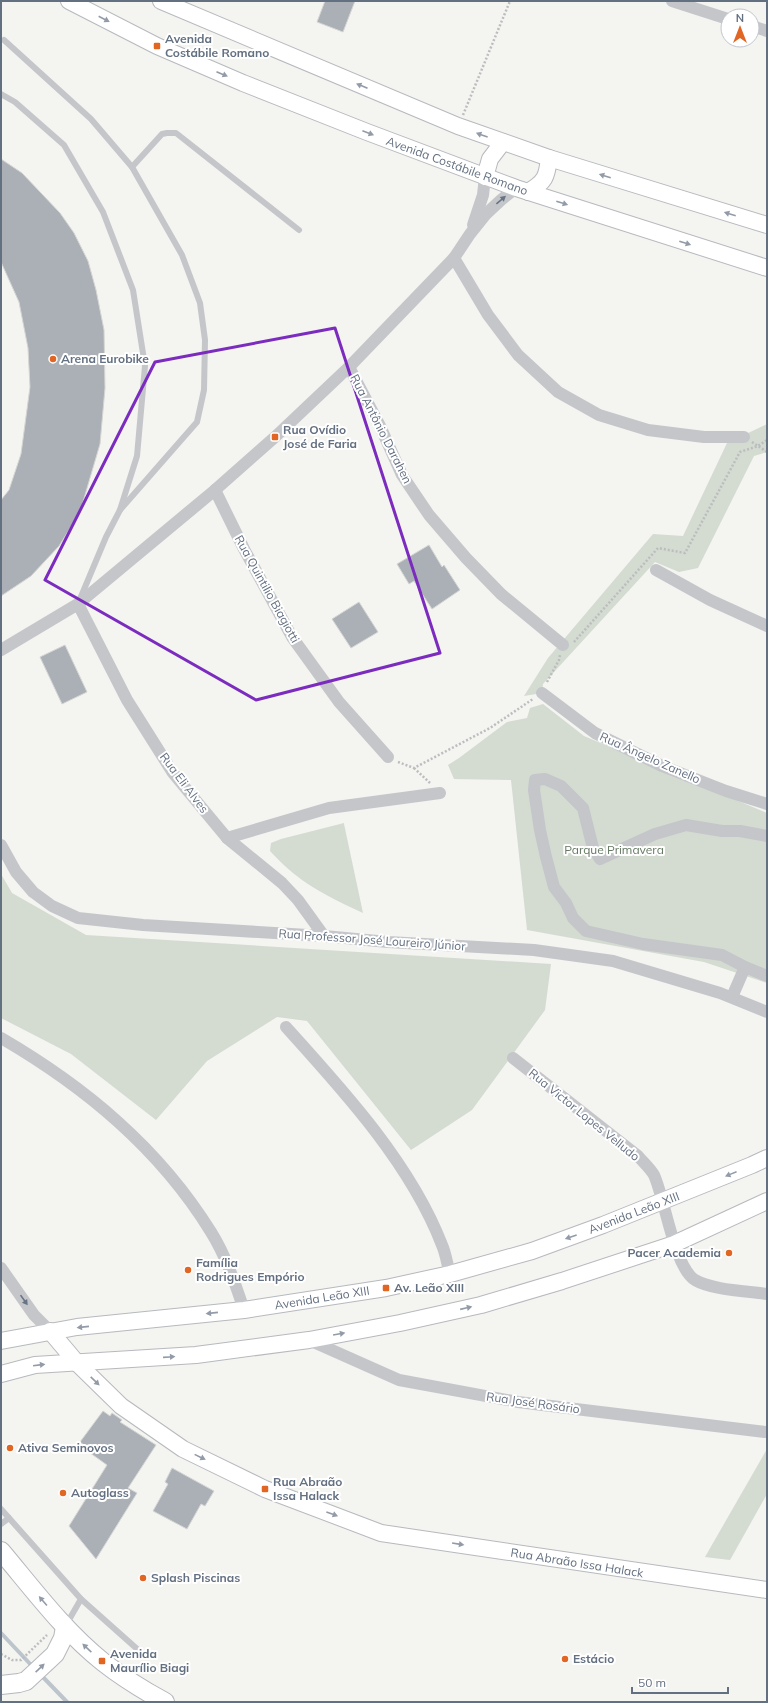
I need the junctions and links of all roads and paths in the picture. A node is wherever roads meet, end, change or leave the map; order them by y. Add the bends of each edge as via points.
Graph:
1 (69, 1) edge
2 (510, 1) edge
3 (672, 1) edge
4 (166, 2) edge
5 (720, 16) edge
6 (4, 40) dead end
7 (1, 94) edge
8 (458, 126) junction
9 (503, 142) junction
10 (549, 158) junction
11 (132, 167) junction
12 (485, 177) junction
13 (522, 190) junction
14 (767, 225) edge
15 (299, 230) dead end
16 (470, 234) junction
17 (454, 258) junction
18 (767, 268) edge
19 (349, 367) junction
20 (744, 437) joint
21 (767, 440) edge
22 (758, 446) junction
23 (767, 452) edge
24 (215, 490) junction
25 (120, 510) junction
26 (656, 570) dead end
27 (78, 604) junction
28 (767, 626) edge
29 (563, 645) junction
30 (1, 650) edge
31 (542, 693) junction
32 (388, 757) joint
33 (414, 768) junction
34 (440, 793) joint
35 (767, 804) edge
36 (767, 836) edge
37 (227, 838) junction
38 (1, 845) edge
39 (324, 936) junction
40 (745, 967) junction
41 (767, 976) edge
42 (732, 997) junction
43 (767, 1012) edge
44 (286, 1027) dead end
45 (1, 1038) edge
46 (513, 1058) dead end
47 (767, 1158) edge
48 (767, 1201) edge
49 (663, 1202) junction
50 (674, 1244) junction
51 (1, 1268) edge
52 (450, 1274) junction
53 (767, 1294) edge
54 (244, 1310) junction
55 (50, 1331) junction
56 (309, 1340) junction
57 (1, 1341) edge
58 (77, 1362) junction
59 (1, 1374) edge
60 (765, 1432) dead end
61 (1, 1509) edge
62 (9, 1518) junction
63 (1, 1524) edge
64 (1, 1551) edge
65 (767, 1590) edge
66 (81, 1599) junction
67 (64, 1632) junction
68 (1, 1654) edge
69 (145, 1656) dead end
70 (1, 1685) edge
71 (165, 1702) edge

1 -> 12 main road, Avenida Costábile Romano via 157,46 243,83
2 - 8 path
3 - 5 street
8 -> 4 main road
6 - 11 lane via 91,118
7 - 25 lane via 15,102 64,145 103,212 133,290 145,366 137,456
9 -> 8 main road
9 - 10 main road
9 - 12 main road via 490,159
10 - 13 main road via 546,177 538,187
14 -> 10 main road
11 - 15 lane via 162,134 176,133
11 - 25 lane via 182,255 200,303 205,340 204,390 197,422
12 - 13 main road, Avenida Costábile Romano
12 - 16 street via 483,195
16 -> 13 street via 501,200
13 -> 18 main road, Avenida Costábile Romano
16 - 17 street
17 - 19 street
17 - 20 street via 488,315 518,355 558,392 599,415 648,430 704,437
19 - 24 street
19 - 29 street, Rua Antônio Darahen via 402,474 429,515 501,594
20 - 22 path
21 - 22 path
22 - 23 path
22 - 29 path via 740,452 685,553 658,548 575,642
24 - 27 street
24 - 32 street, Rua Quintilio Biagiotti via 292,637 340,702
25 - 27 lane
26 - 28 street via 710,600
27 - 30 street
27 - 37 street, Rua Eli Alves via 127,700 173,773
29 - 31 path via 559,660
31 - 33 path via 490,728
31 - 35 street, Rua Ângelo Zanello via 595,733 662,766
32 - 33 path
33 - 34 path
34 - 37 street via 329,808
36 - 40 street via 686,825 655,834 600,859 593,848 583,808 561,786 545,779 535,780 540,830 554,887 573,918 586,931 642,944 722,955
37 - 39 street, Rua Eli Alves via 282,883
38 - 39 street, Rua Professor José Loureiro Júnior via 16,872 34,892 52,906 78,918 143,925
39 - 42 street, Rua Professor José Loureiro Júnior via 534,950 613,961
40 - 41 street
40 - 42 street
42 - 43 street, Rua Professor José Loureiro Júnior
44 - 52 street via 344,1090 397,1161 430,1217 443,1246
45 - 54 street via 83,1091 142,1144 182,1189 212,1233 231,1272
46 - 49 street, Rua Victor Lopes Velludo via 638,1156 653,1174
47 -> 49 main road, Avenida Leão XIII
48 - 50 main road
49 - 50 street, Rua Victor Lopes Velludo
49 -> 52 main road, Avenida Leão XIII via 532,1251
50 - 53 street, Rua Victor Lopes Velludo via 684,1268 694,1280 718,1288
56 -> 50 main road via 481,1305
51 -> 55 street, Rua Abraão Issa Halack via 34,1315
52 - 54 main road, Avenida Leão XIII via 386,1288
54 -> 55 main road, Avenida Leão XIII
55 - 57 main road, Avenida Leão XIII
55 - 58 main road, Rua Abraão Issa Halack
58 -> 56 main road via 196,1355
56 - 60 street, Rua José Rosário via 399,1380 518,1402
59 -> 58 main road via 36,1365
58 -> 65 main road, Rua Abraão Issa Halack via 121,1406 183,1449 265,1489 381,1533
61 - 62 lane
62 - 63 lane
62 - 66 lane
67 -> 64 main road
66 - 67 lane
66 - 69 lane
67 - 68 path via 49,1634 21,1660 12,1660
70 -> 67 main road via 26,1681 55,1654
71 -> 67 main road via 133,1684

